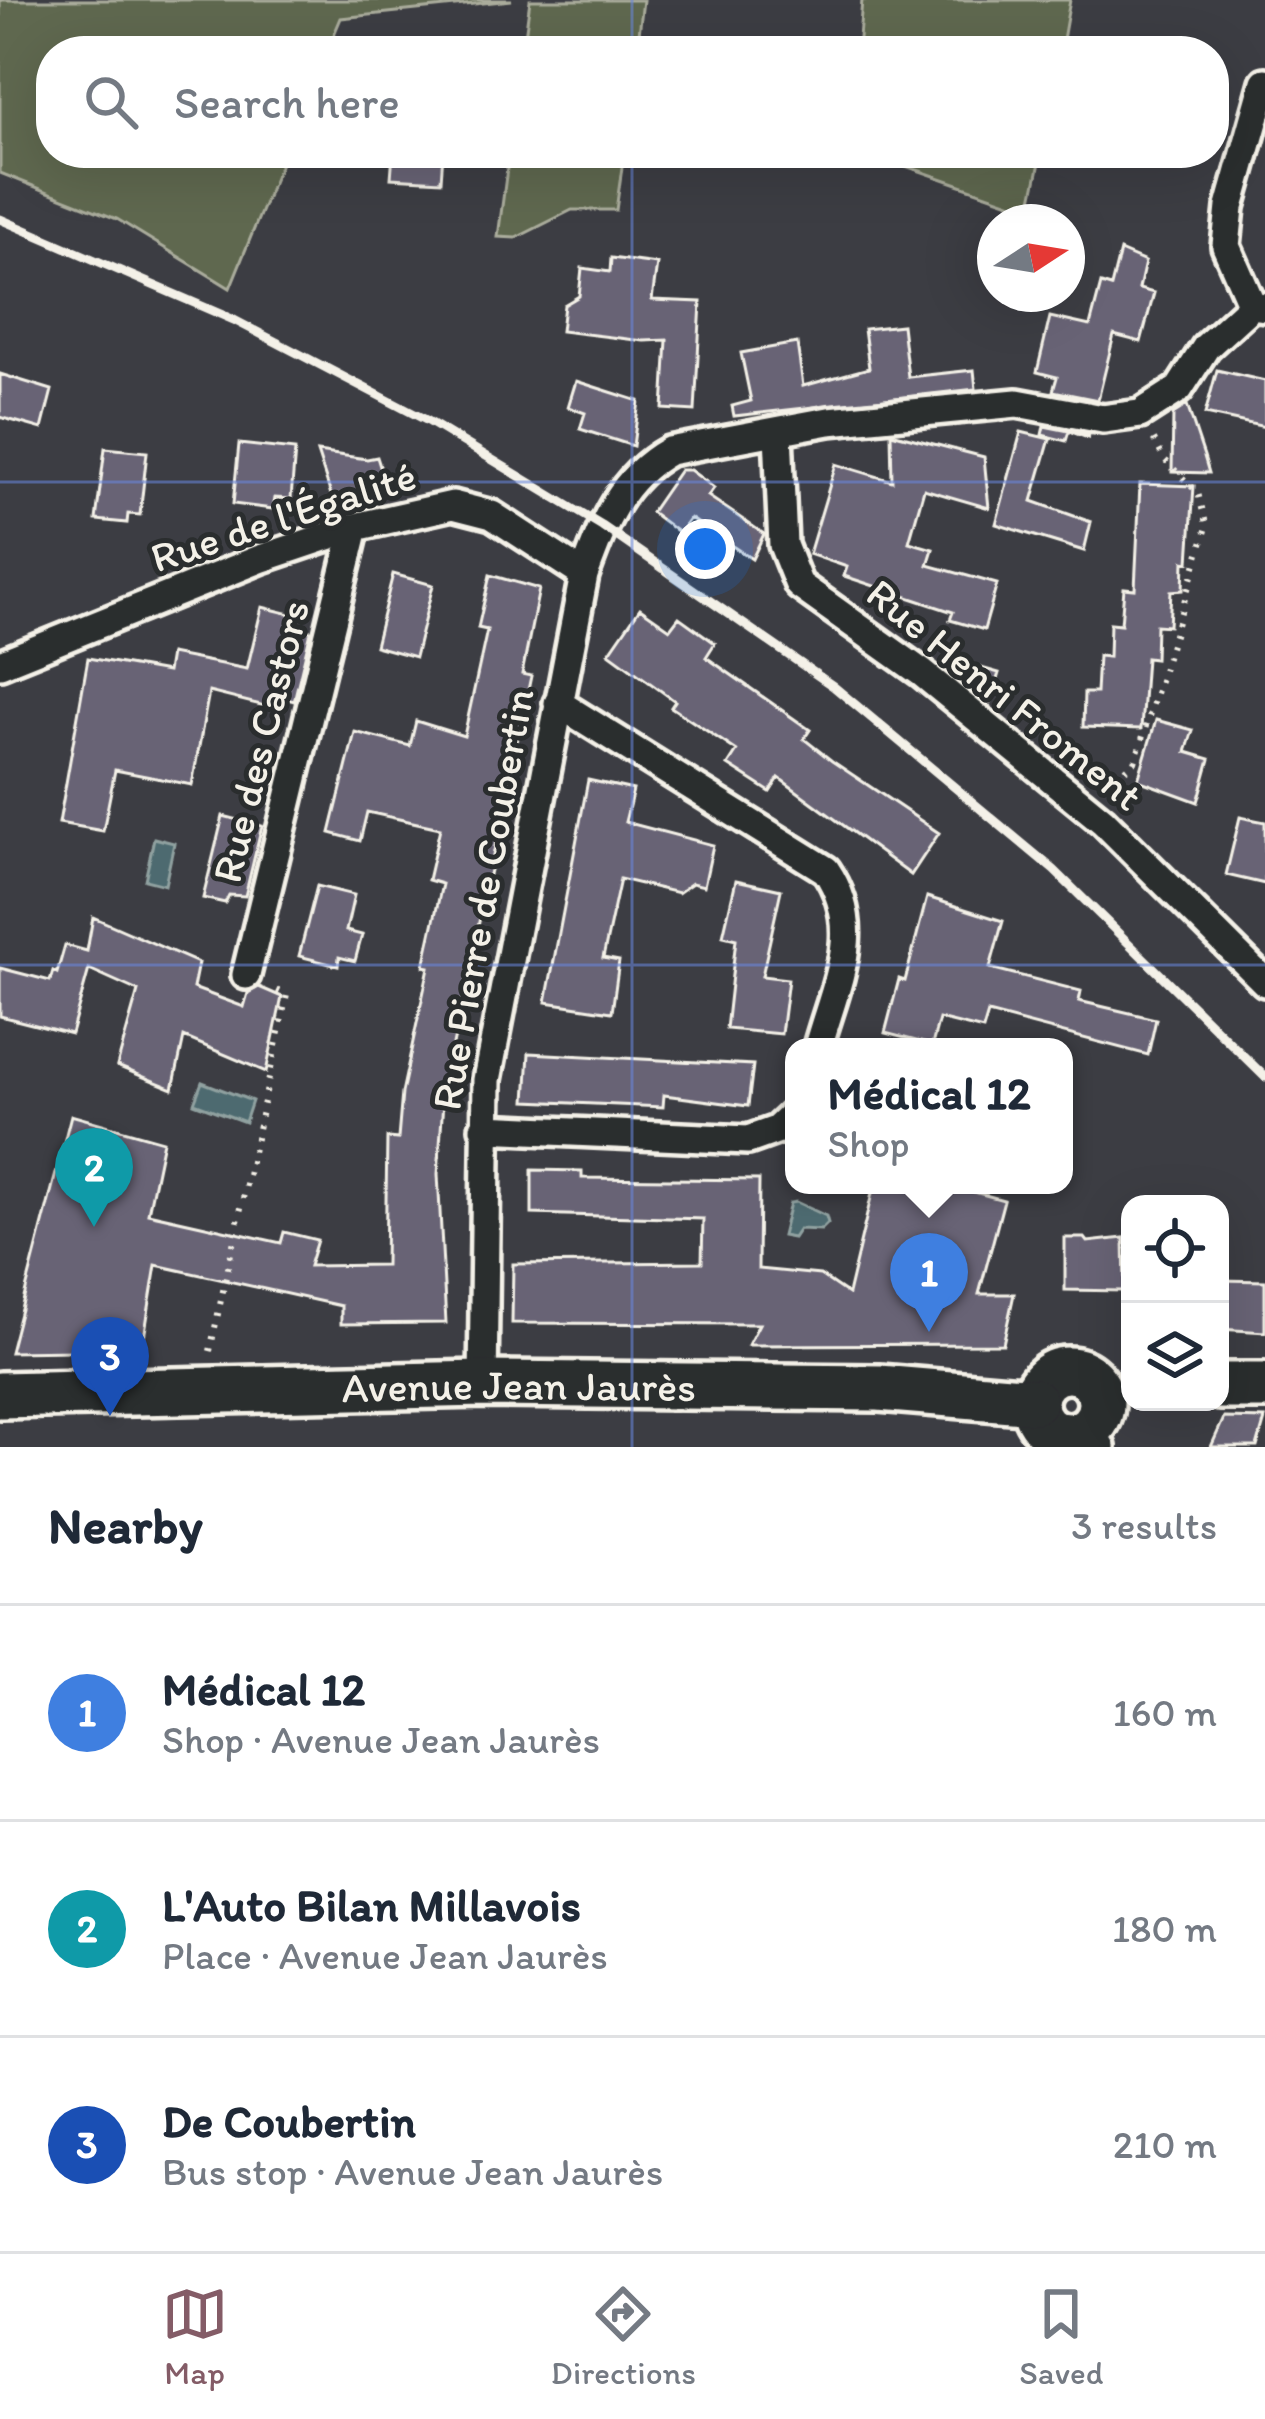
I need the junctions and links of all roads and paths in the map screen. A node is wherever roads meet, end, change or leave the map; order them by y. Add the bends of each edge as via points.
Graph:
1 (1265, 82) edge
2 (1258, 306) edge
3 (1140, 414) junction
4 (778, 433) junction
5 (355, 526) junction
6 (584, 575) junction
7 (0, 664) edge
8 (558, 703) junction
9 (1084, 805) junction
10 (246, 975) dead end
11 (1265, 982) edge
12 (287, 995) dead end
13 (820, 1038) edge
14 (785, 1122) edge
15 (484, 1128) junction
16 (483, 1384) junction
17 (1229, 1386) edge
18 (1265, 1386) edge
19 (204, 1390) junction
20 (0, 1394) edge
21 (1105, 1417) edge

1 - 2 street via 1226,246
2 - 3 street via 1206,347 1179,389
3 - 4 street, Rue Pierre de Coubertin via 1103,419 1017,403
3 - 9 path via 1164,459 1198,493 1207,527 1135,762
4 - 6 street, Rue Pierre de Coubertin via 669,452 647,464 612,508
4 - 9 street, Rue Henri Froment via 783,545 799,585
5 - 6 street, Rue de l'Égalité via 453,505 492,514
5 - 7 street, Rue de l'Égalité
5 - 10 street, Rue des Castors
6 - 8 street, Rue Pierre de Coubertin
8 - 13 street via 826,870 844,903 847,940
8 - 15 street, Rue Pierre de Coubertin
9 - 11 street, Rue Henri Froment
12 - 19 path
14 - 15 street via 748,1140
15 - 16 street, Rue Pierre de Coubertin
16 - 19 main road, Avenue Jean Jaurès
16 - 21 main road, Avenue Jean Jaurès via 878,1388 1034,1401 1047,1377 1073,1370 1086,1376
17 - 18 main road
19 - 20 main road, Avenue Jean Jaurès

